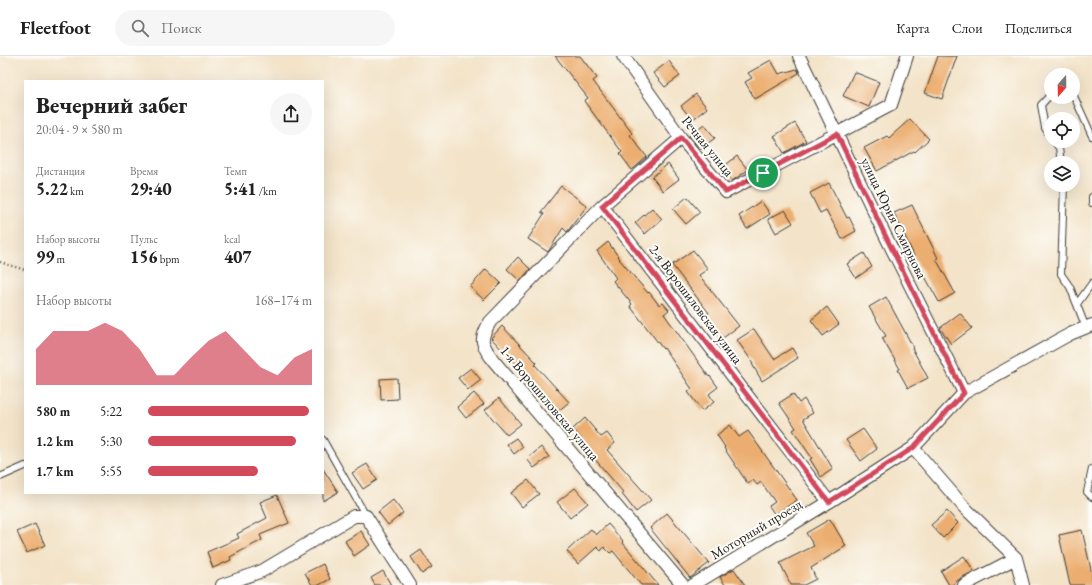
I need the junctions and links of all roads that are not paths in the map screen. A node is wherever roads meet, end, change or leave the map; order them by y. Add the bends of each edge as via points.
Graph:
1 (623, 56) edge
2 (799, 56) edge
3 (907, 56) edge
4 (1044, 102) edge
5 (1078, 104) edge
6 (1044, 122) edge
7 (837, 134) junction
8 (1092, 136) edge
9 (681, 138) junction
10 (1064, 192) edge
11 (1092, 197) edge
12 (1092, 203) edge
13 (602, 206) junction
14 (1092, 283) edge
15 (1077, 304) junction
16 (1089, 327) edge
17 (964, 393) junction
18 (324, 442) edge
19 (913, 448) junction
20 (24, 466) edge
21 (1092, 469) edge
22 (0, 477) edge
23 (1092, 497) edge
24 (829, 502) junction
25 (366, 516) junction
26 (1016, 558) junction
27 (222, 585) edge
28 (410, 585) edge
29 (683, 585) edge
30 (693, 585) edge
31 (964, 585) edge
32 (1024, 585) edge

1 - 9 street, Речная улица
2 - 7 street, улица Юрия Смирнова
3 - 7 street via 891,105
4 - 6 lane via 1041,105
5 - 8 lane
7 - 9 street, Речная улица via 726,192
7 - 17 street, улица Юрия Смирнова
9 - 13 street
10 - 15 lane via 1061,274
11 - 12 lane
13 - 24 street, 2-я Ворошиловская улица
13 - 29 street, 1-я Ворошиловская улица via 490,322 483,334 483,346
14 - 15 lane
15 - 16 lane
16 - 17 street, Моторный проезд via 1070,334
17 - 19 street, Моторный проезд
18 - 25 lane
19 - 24 street, Моторный проезд
19 - 26 street via 964,507
20 - 22 lane
21 - 23 lane via 1087,492
24 - 30 street, Моторный проезд
25 - 27 street via 354,516 262,571
25 - 28 street
26 - 31 street
26 - 32 street

